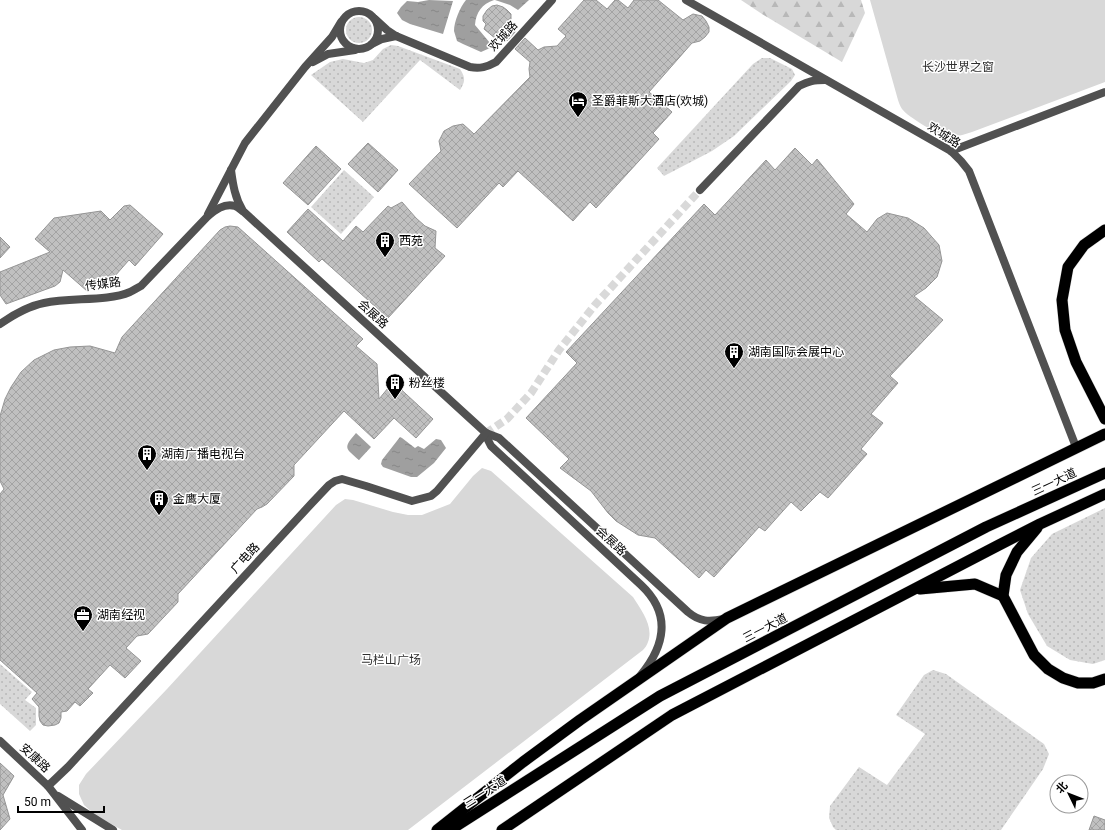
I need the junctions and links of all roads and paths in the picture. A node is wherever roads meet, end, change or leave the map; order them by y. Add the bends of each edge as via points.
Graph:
1 (552, 0) edge
2 (686, 0) edge
3 (375, 19) junction
4 (341, 22) junction
5 (396, 36) junction
6 (371, 45) junction
7 (361, 49) junction
8 (305, 67) junction
9 (827, 80) junction
10 (1105, 92) edge
11 (951, 151) junction
12 (231, 170) junction
13 (700, 190) tunnel mouth
14 (244, 212) junction
15 (207, 217) junction
16 (1105, 230) edge
17 (0, 324) edge
18 (1105, 420) edge
19 (486, 433) junction
20 (1105, 434) edge
21 (1076, 447) junction
22 (1105, 473) edge
23 (1105, 494) edge
24 (1040, 524) junction
25 (914, 590) junction
26 (1003, 596) junction
27 (727, 618) junction
28 (1105, 680) edge
29 (632, 684) junction
30 (0, 741) edge
31 (48, 786) junction
32 (54, 794) junction
33 (82, 830) edge
34 (113, 830) edge
35 (437, 830) edge
36 (450, 830) edge
37 (502, 830) edge

1 - 5 street, 欢城路 via 496,62 487,67 470,66
2 - 9 street, 欢城路
3 - 4 street via 362,10 349,13
3 - 5 street, 欢城路
3 - 6 street via 378,35
4 - 7 street via 340,34 346,44
4 - 8 street via 332,37
5 - 6 street
6 - 7 street
7 - 8 street via 328,54
8 - 12 street via 245,142
9 - 11 street, 欢城路
9 - 13 street via 815,80 799,86
10 - 11 street
11 - 21 street, 欢城路 via 969,171
12 - 14 street via 239,204
12 - 15 street
14 - 15 street via 234,206 226,206 218,208
14 - 19 street, 会展路
15 - 17 street, 传媒路 via 141,286 130,292 115,296 43,303 14,314
16 - 18 highway via 1084,245 1068,267 1062,300 1065,330 1076,362
19 - 27 street, 会展路 via 499,438 695,618 714,621
19 - 29 street, 会展路 via 491,446 644,588 657,606 662,624 654,656
19 - 31 street, 广电路 via 437,491 424,499 412,501 342,479 329,485
20 - 21 highway
21 - 27 highway
22 - 36 highway, 三一大道 via 986,527 660,696
23 - 24 highway
24 - 25 highway
24 - 26 highway via 1018,552 1006,576
25 - 26 highway via 975,584
25 - 37 highway via 672,715
26 - 28 highway via 1034,655 1048,670 1078,684
27 - 29 highway
29 - 35 highway via 523,762
30 - 31 street, 安康路
31 - 32 street, 安康路
32 - 33 street, 安康路
32 - 34 street

